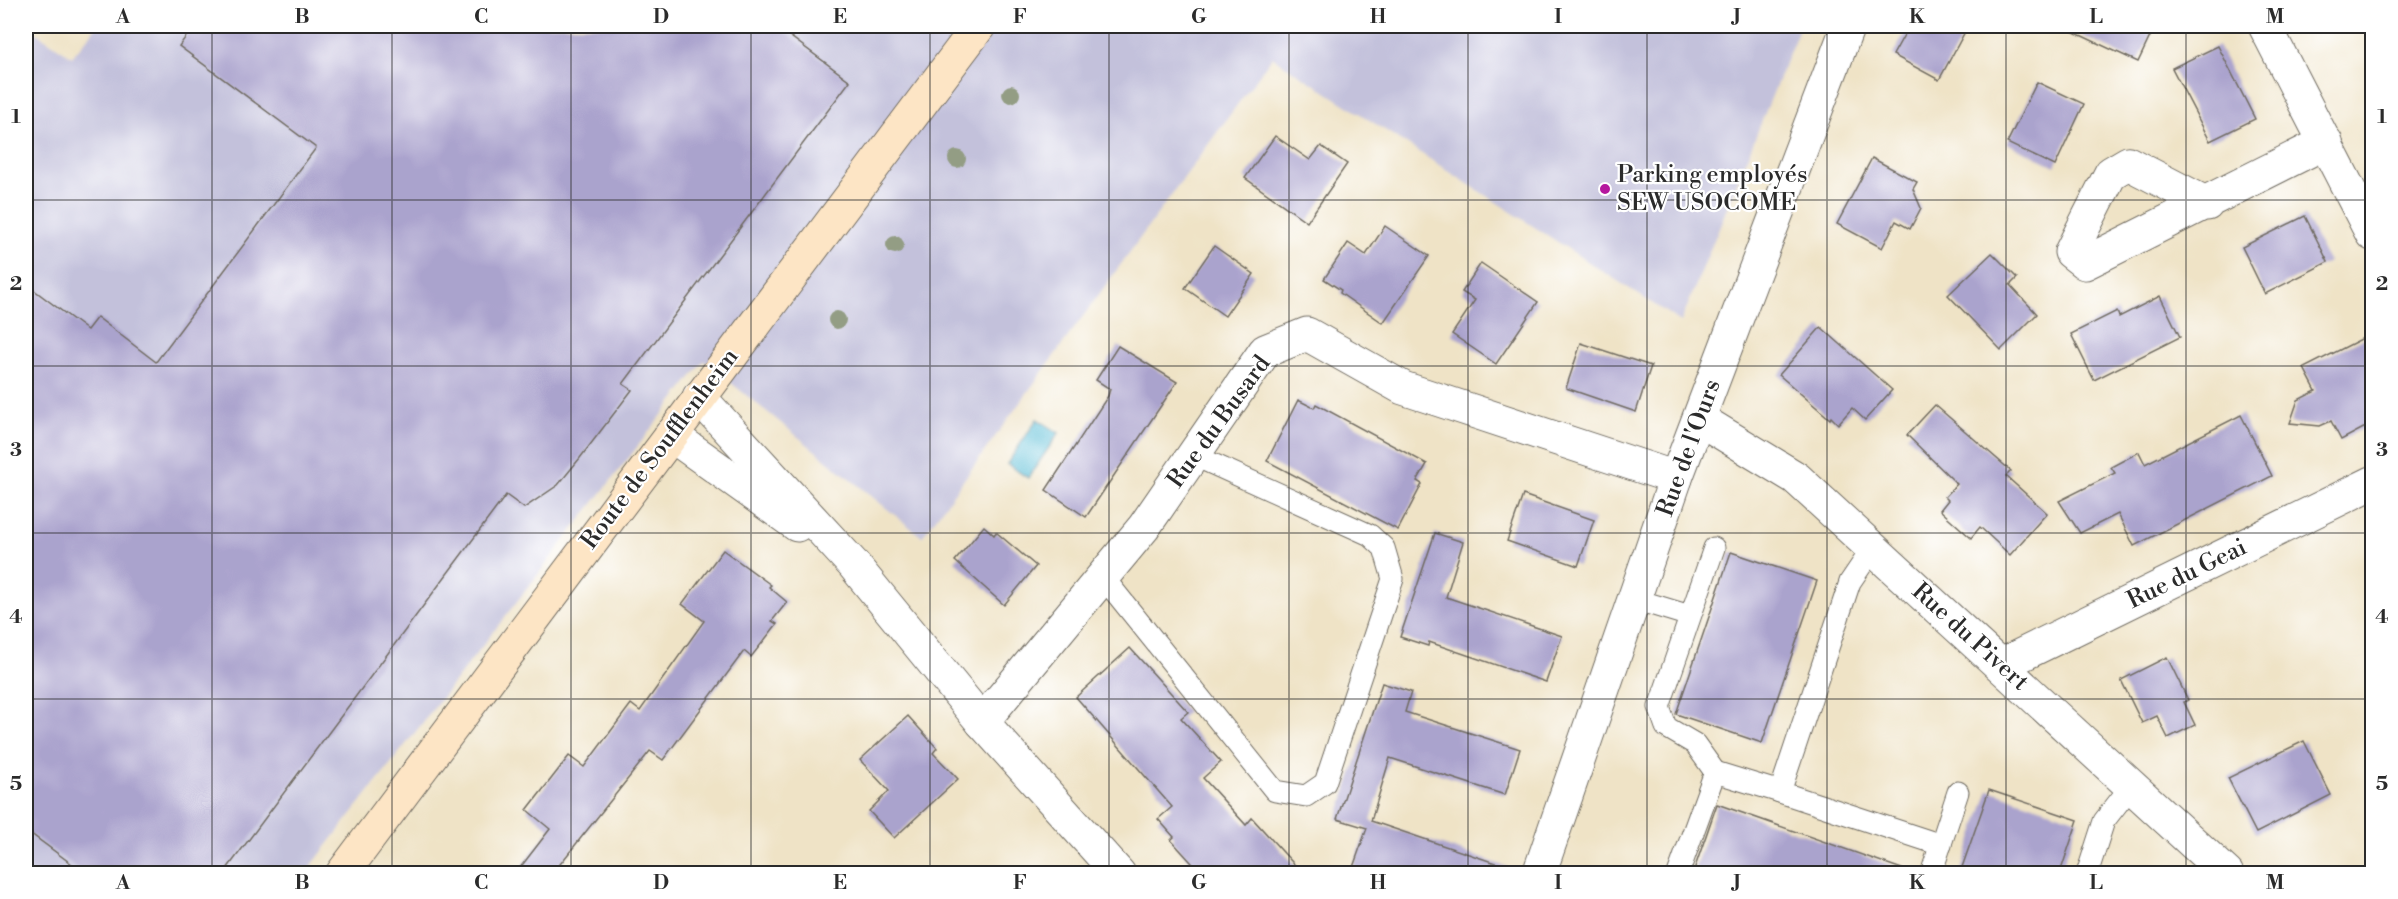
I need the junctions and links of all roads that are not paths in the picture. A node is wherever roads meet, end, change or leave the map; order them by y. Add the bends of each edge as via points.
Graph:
1 (979, 26) edge
2 (1848, 26) edge
3 (2265, 26) edge
4 (2326, 142) junction
5 (2207, 204) dead end
6 (2373, 234) edge
7 (699, 397) junction
8 (1699, 419) junction
9 (671, 435) junction
10 (1193, 455) junction
11 (1676, 478) junction
12 (2373, 483) edge
13 (1714, 548) dead end
14 (1873, 548) junction
15 (853, 564) junction
16 (1103, 577) junction
17 (1634, 599) junction
18 (1690, 616) junction
19 (2001, 665) junction
20 (982, 722) junction
21 (1715, 772) junction
22 (2132, 786) junction
23 (1780, 792) junction
24 (1958, 792) dead end
25 (1941, 845) junction
26 (342, 873) edge
27 (1119, 873) edge
28 (1539, 873) edge
29 (1678, 873) edge
30 (1931, 873) edge
31 (2087, 873) edge
32 (2227, 873) edge

1 - 7 main road, Route de Soufflenheim
2 - 8 street, Rue de l'Ours
3 - 4 street
4 - 5 street
4 - 6 street
7 - 9 main road, Route de Soufflenheim
7 - 15 street
8 - 11 street, Rue de l'Ours
8 - 14 street, Rue du Pivert via 1796,478
9 - 15 street
9 - 26 main road, Route de Soufflenheim
10 - 11 street, Rue du Busard via 1265,351 1307,334 1403,388
10 - 16 street, Rue du Busard via 1144,527
10 - 16 lane via 1370,535 1384,548 1394,579 1325,783 1306,796 1275,791
11 - 17 street, Rue de l'Ours
12 - 19 street, Rue du Geai
13 - 18 lane
14 - 19 street, Rue du Pivert
14 - 23 lane via 1850,582
15 - 20 street
16 - 20 street, Rue du Busard
17 - 18 lane
17 - 28 street, Rue de l'Ours
18 - 21 lane via 1659,707 1666,727 1695,744
19 - 22 street, Rue du Pivert
20 - 27 street
21 - 23 lane
21 - 29 lane
22 - 31 lane via 2104,821
22 - 32 street, Rue du Pivert
23 - 25 lane
24 - 25 lane
25 - 30 lane

